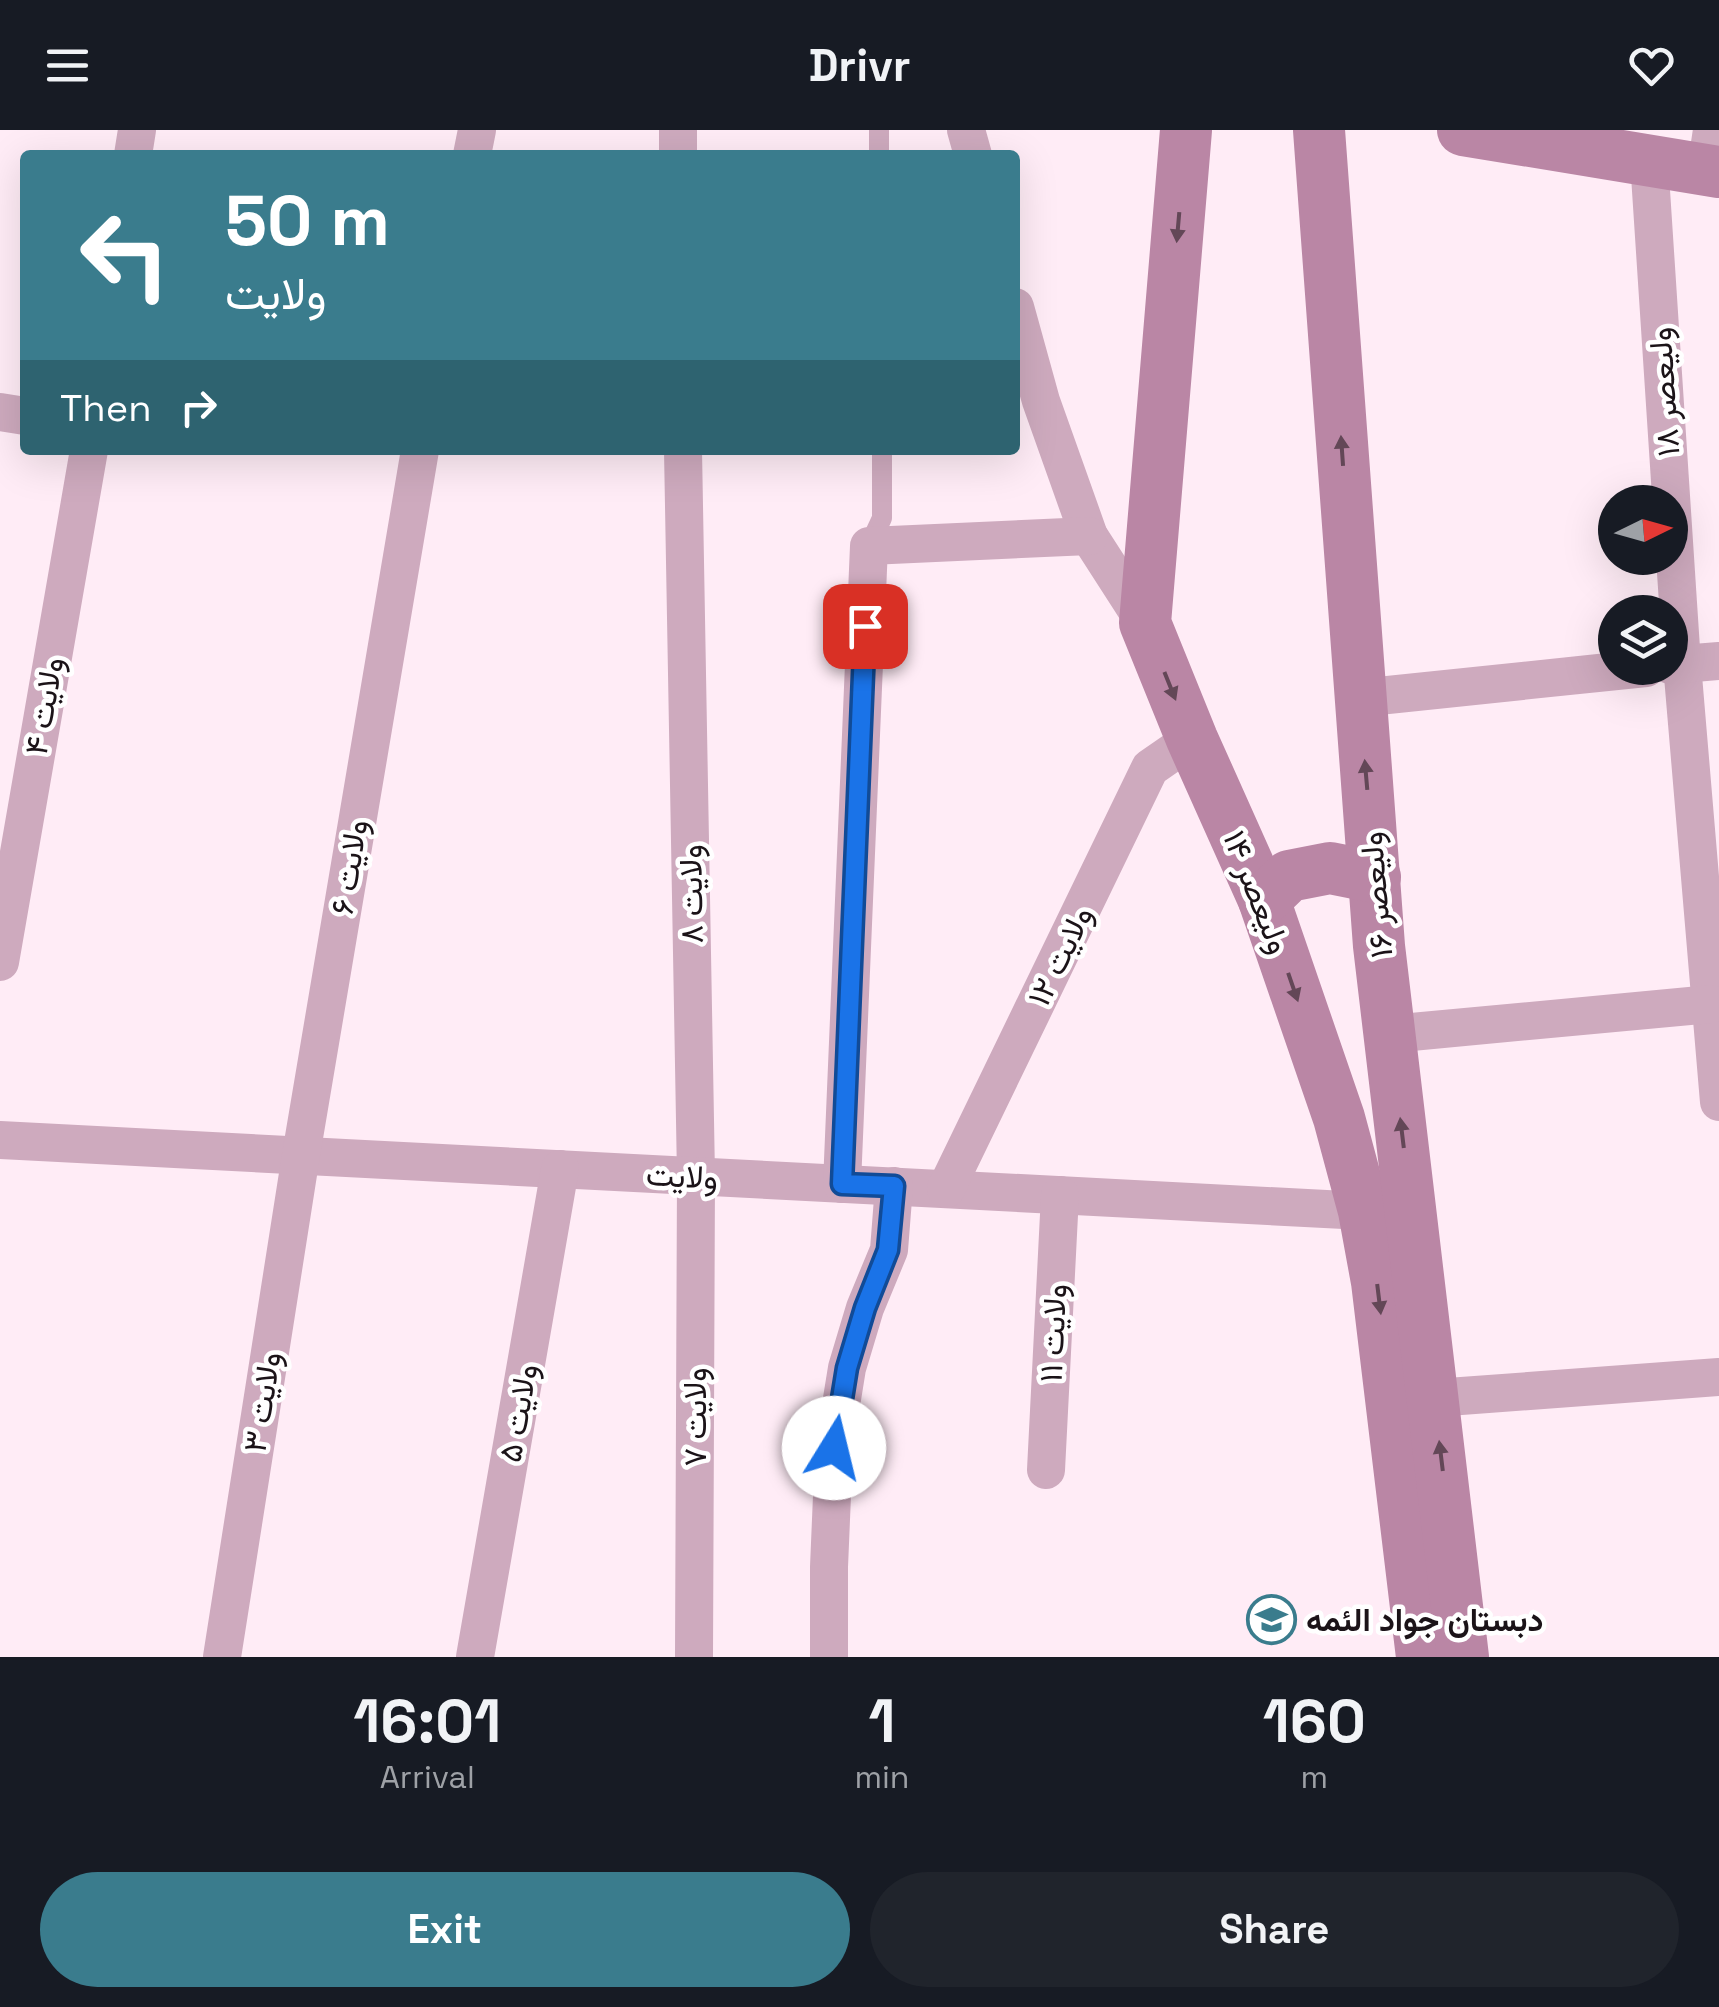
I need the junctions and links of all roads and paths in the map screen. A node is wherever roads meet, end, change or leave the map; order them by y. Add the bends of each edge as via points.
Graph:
1 (1186, 130) edge
2 (1319, 130) edge
3 (1463, 130) edge
4 (1712, 157) edge
5 (1649, 160) junction
6 (1020, 324) edge
7 (88, 455) edge
8 (419, 455) edge
9 (683, 455) edge
10 (882, 455) edge
11 (1089, 536) junction
12 (868, 546) junction
13 (1675, 595) edge
14 (1145, 623) junction
15 (1598, 673) edge
16 (1681, 685) edge
17 (1359, 698) junction
18 (1192, 739) junction
19 (1375, 877) junction
20 (1264, 900) junction
21 (4, 918) edge
22 (0, 962) edge
23 (1711, 1004) junction
24 (1390, 1034) junction
25 (1719, 1102) edge
26 (0, 1140) edge
27 (301, 1155) junction
28 (560, 1170) junction
29 (696, 1176) junction
30 (842, 1184) junction
31 (894, 1186) junction
32 (946, 1190) junction
33 (1060, 1195) junction
34 (1364, 1211) junction
35 (1719, 1376) edge
36 (1434, 1398) junction
37 (1046, 1470) dead end
38 (1427, 1515) junction
39 (221, 1654) edge
40 (475, 1657) edge
41 (694, 1657) edge
42 (828, 1657) edge
43 (1422, 1657) edge
44 (1463, 1657) edge

1 -> 14 street, ولیعصر ۱۴
17 -> 2 street, ولیعصر ۱۶
3 - 5 street
4 - 5 street
5 - 13 street, ولیعصر ۱۸
6 - 11 street
7 - 21 street, ولایت ۴
8 - 27 street, ولایت ۶
9 - 29 street, ولایت ۸
10 - 12 lane via 882,518
11 - 12 street
11 - 14 street
12 - 30 street
14 -> 18 street, ولیعصر ۱۴
15 - 17 street
16 - 23 street, ولیعصر ۱۸
19 -> 17 street, ولیعصر ۱۶
18 - 20 street, ولیعصر ۱۴
18 - 32 street, ولایت ۱۲ via 1150,768
19 - 20 street via 1330,868 1290,876
19 - 24 street, ولیعصر ۱۶
20 -> 34 street, ولیعصر ۱۴ via 1340,1118
21 - 22 street, ولایت ۴
23 - 24 street
23 - 25 street, ولیعصر ۱۸
36 -> 24 street, ولیعصر ۱۶
26 - 27 street, ولایت
27 - 28 street, ولایت
27 - 39 street, ولایت ۳
28 - 29 street, ولایت
28 - 40 street, ولایت ۵
29 - 30 street, ولایت
29 - 41 street, ولایت ۷
30 - 31 street, ولایت
31 - 32 street, ولایت
31 - 42 street via 888,1250 847,1368 834,1448
32 - 33 street, ولایت
33 - 34 street, ولایت
33 - 37 street, ولایت ۱۱
34 -> 38 street, ولیعصر ۱۴
35 - 36 street
38 -> 36 street, ولیعصر ۱۶
38 - 43 street, ولیعصر ۱۴
38 - 44 street, ولیعصر ۱۶

